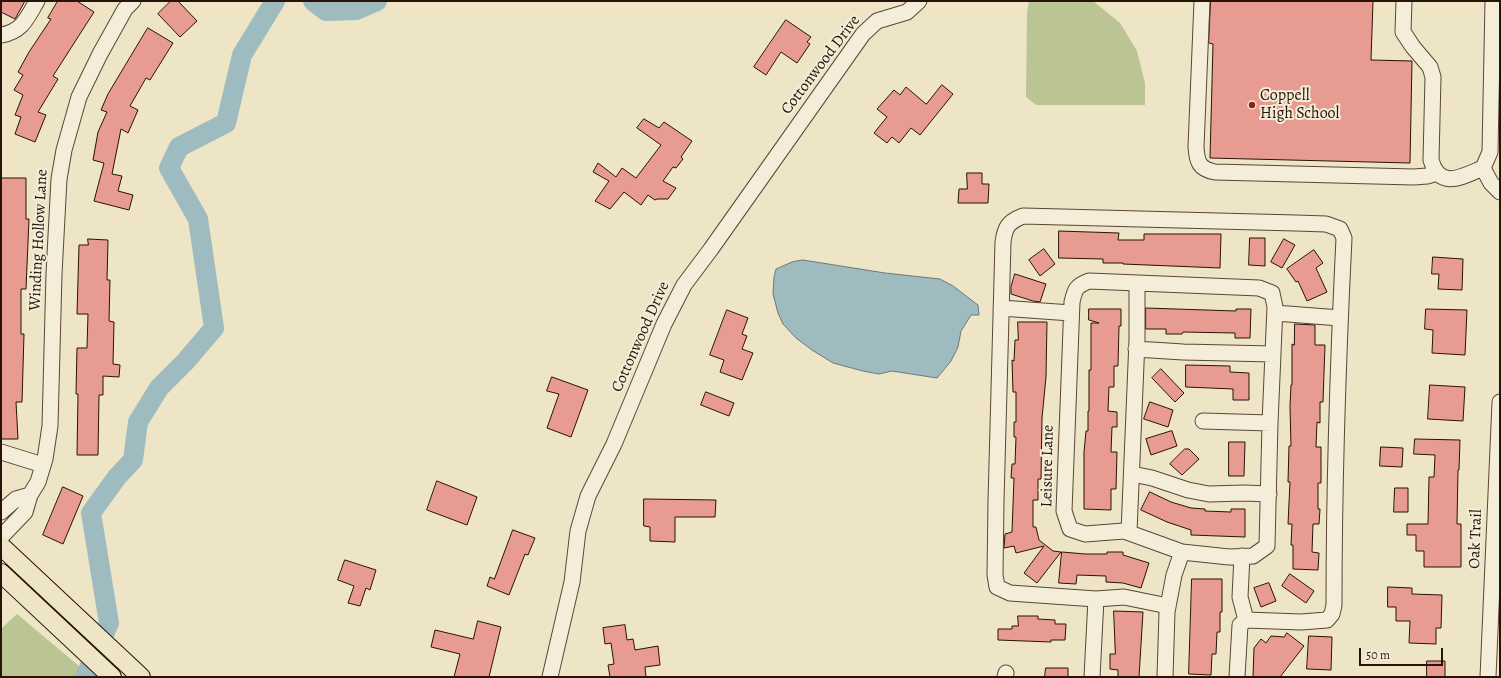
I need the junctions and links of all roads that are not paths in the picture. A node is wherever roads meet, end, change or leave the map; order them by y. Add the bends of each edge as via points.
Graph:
1 (37, 1) edge
2 (919, 1) edge
3 (1202, 1) edge
4 (1404, 1) edge
5 (1493, 1) edge
6 (124, 4) edge
7 (1, 35) edge
8 (1483, 168) junction
9 (1436, 172) junction
10 (1500, 192) edge
11 (1137, 284) junction
12 (1001, 308) junction
13 (1071, 313) junction
14 (1275, 313) junction
15 (1340, 318) junction
16 (1136, 349) junction
17 (1273, 354) junction
18 (1500, 402) edge
19 (1203, 421) dead end
20 (1270, 423) junction
21 (1, 452) edge
22 (43, 465) junction
23 (1132, 474) junction
24 (1269, 494) junction
25 (30, 495) junction
26 (1, 512) edge
27 (1129, 532) junction
28 (1, 537) edge
29 (1, 546) edge
30 (1182, 552) junction
31 (1242, 556) junction
32 (1, 573) edge
33 (1096, 599) junction
34 (1168, 606) junction
35 (1246, 620) junction
36 (112, 677) edge
37 (141, 677) edge
38 (550, 677) edge
39 (1092, 677) edge
40 (1165, 677) edge
41 (1237, 677) edge
42 (1488, 677) edge

1 - 7 street via 18,30
2 - 38 street, Cottonwood Drive via 907,12 877,21 863,34 684,285 664,324 614,444 588,496 578,531 572,582
3 - 9 street via 1196,158 1200,166 1215,172 1414,177
4 - 9 street via 1404,32 1430,67 1433,77 1431,160
5 - 8 street via 1490,152
6 - 22 street, Winding Hollow Lane via 79,97 64,150 59,179 54,274 50,426
8 - 9 street via 1456,179 1449,179
8 - 10 street via 1491,183
11 - 13 street, Leisure Lane via 1089,281 1081,284 1075,290
11 - 14 street, Leisure Lane via 1259,288 1272,293
11 - 16 street
12 - 13 street
12 - 15 street via 1005,229 1013,220 1022,216 1296,223 1326,224 1340,229 1344,238
12 - 33 street via 996,501 997,587 1010,593
13 - 27 street, Leisure Lane via 1064,511 1070,529 1085,534
14 - 15 street
14 - 17 street, Leisure Lane
15 - 35 street via 1332,614 1327,620 1301,622
16 - 17 street
16 - 23 street
17 - 20 street, Leisure Lane
18 - 42 street, Oak Trail
19 - 20 street
20 - 24 street, Leisure Lane
21 - 22 street
22 - 25 street, Winding Hollow Lane via 38,482
23 - 24 street via 1209,494
23 - 27 street
24 - 31 street, Leisure Lane via 1267,546 1253,556
25 - 26 street via 16,499
25 - 28 street, Winding Hollow Lane via 25,512
27 - 30 street, Leisure Lane
29 - 37 main road
30 - 31 street, Leisure Lane
30 - 34 street
31 - 35 street via 1240,597
32 - 36 main road
33 - 34 street via 1124,597
33 - 39 street
34 - 40 street
35 - 41 street via 1240,625

